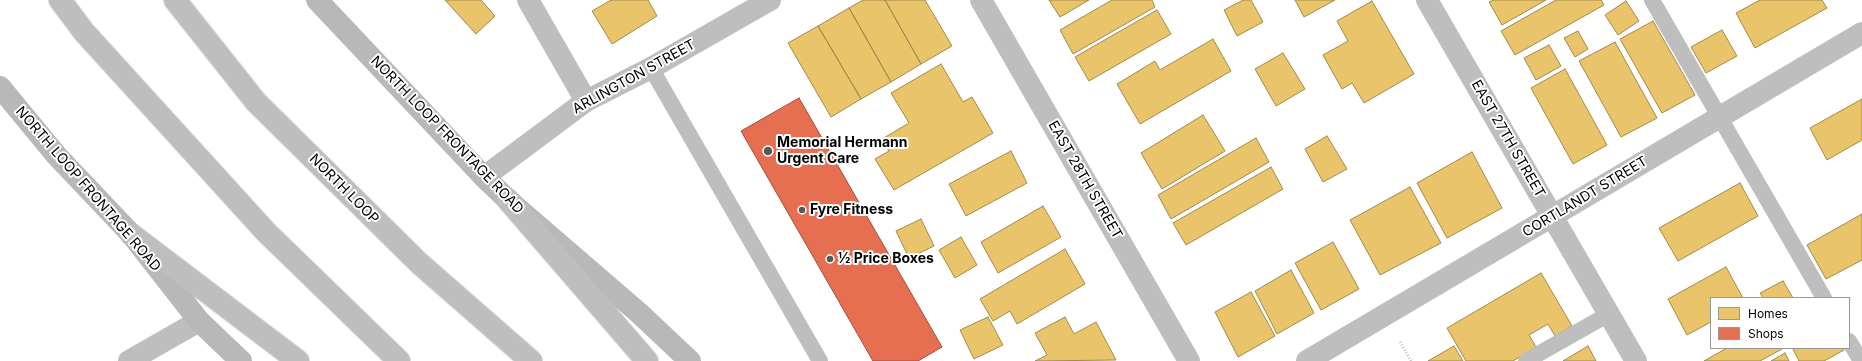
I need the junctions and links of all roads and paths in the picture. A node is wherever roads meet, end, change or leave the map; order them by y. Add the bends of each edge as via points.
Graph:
1 (60, 0) edge
2 (175, 0) edge
3 (317, 0) edge
4 (528, 0) edge
5 (770, 0) edge
6 (982, 0) edge
7 (1427, 0) edge
8 (1652, 0) edge
9 (1862, 32) edge
10 (651, 68) junction
11 (0, 87) edge
12 (586, 100) junction
13 (1720, 117) junction
14 (484, 177) junction
15 (508, 200) junction
16 (1553, 216) junction
17 (132, 235) junction
18 (1823, 297) edge
19 (1609, 314) junction
20 (199, 321) junction
21 (1400, 342) dead end
22 (1850, 343) edge
23 (129, 361) edge
24 (242, 361) edge
25 (298, 361) edge
26 (399, 361) edge
27 (531, 361) edge
28 (647, 361) edge
29 (690, 361) edge
30 (820, 361) edge
31 (1188, 361) edge
32 (1307, 361) edge
33 (1411, 361) edge
34 (1526, 361) edge
35 (1636, 361) edge
36 (1861, 361) edge

1 - 26 main road via 84,32 266,232
2 - 27 main road, NORTH LOOP via 256,102 419,263
3 - 14 main road, NORTH LOOP FRONTAGE ROAD
4 - 12 main road
5 - 10 main road, ARLINGTON STREET
6 - 31 main road, EAST 28TH STREET
7 - 16 main road, EAST 27TH STREET
8 - 13 lane
9 - 13 main road, CORTLANDT STREET
10 - 12 main road, ARLINGTON STREET
10 - 30 lane
11 - 17 main road, NORTH LOOP FRONTAGE ROAD via 57,156
12 - 14 main road, ARLINGTON STREET
13 - 16 main road, CORTLANDT STREET
13 - 18 lane
14 - 15 main road, NORTH LOOP FRONTAGE ROAD
15 - 28 main road
15 - 29 main road, NORTH LOOP FRONTAGE ROAD
16 - 19 main road, EAST 27TH STREET
16 - 32 main road, CORTLANDT STREET
17 - 20 main road, NORTH LOOP FRONTAGE ROAD
17 - 25 main road
19 - 34 lane
19 - 35 main road, EAST 27TH STREET
20 - 23 main road
20 - 24 main road, NORTH LOOP FRONTAGE ROAD
21 - 33 path
22 - 36 lane

